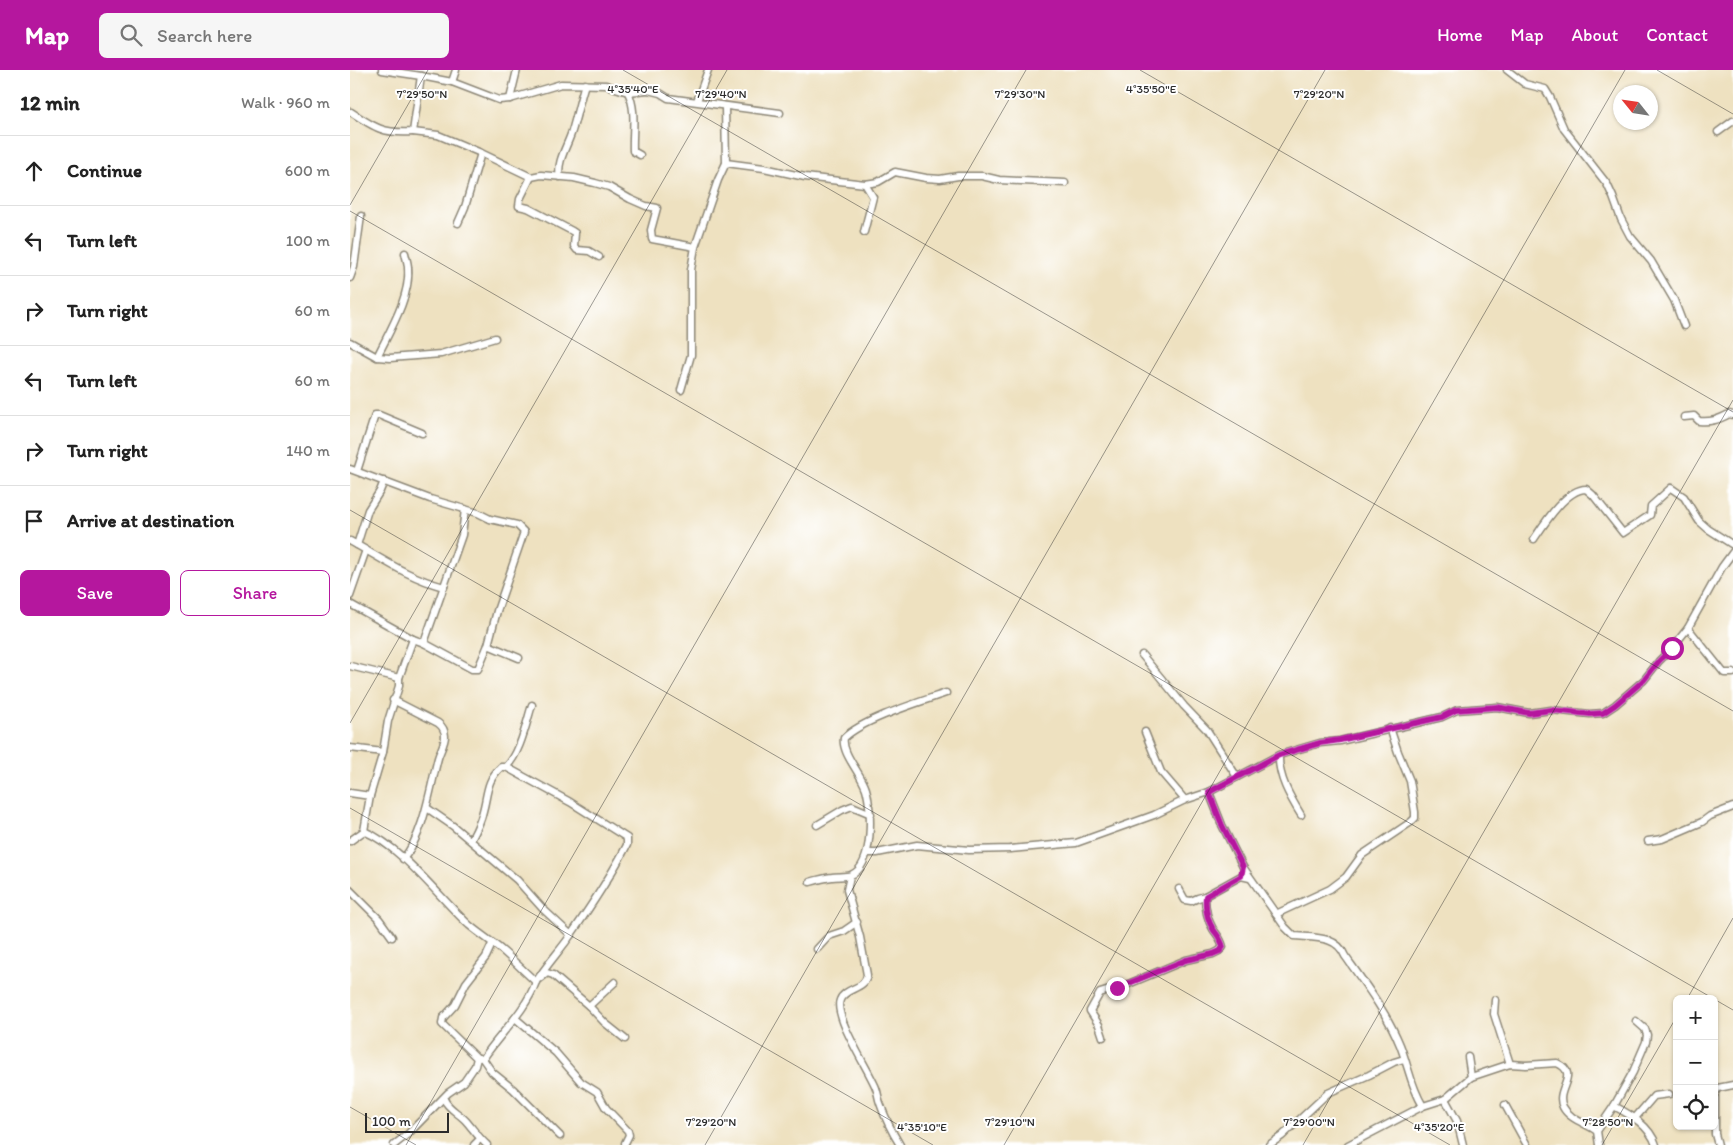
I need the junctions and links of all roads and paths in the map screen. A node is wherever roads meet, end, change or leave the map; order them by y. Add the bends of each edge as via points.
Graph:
1 (382, 70) edge
2 (456, 70) edge
3 (517, 70) edge
4 (708, 70) edge
5 (1510, 71) edge
6 (400, 72) edge
7 (421, 76) junction
8 (452, 82) junction
9 (585, 84) junction
10 (628, 92) junction
11 (510, 99) junction
12 (697, 101) junction
13 (725, 106) junction
14 (351, 112) edge
15 (780, 113) dead end
16 (1733, 120) edge
17 (413, 132) junction
18 (1718, 132) dead end
19 (481, 153) junction
20 (640, 155) dead end
21 (726, 163) junction
22 (531, 177) junction
23 (560, 177) junction
24 (866, 184) junction
25 (1065, 184) dead end
26 (361, 216) dead end
27 (458, 223) dead end
28 (864, 232) dead end
29 (696, 247) junction
30 (405, 253) dead end
31 (599, 257) dead end
32 (350, 278) edge
33 (1684, 326) dead end
34 (494, 338) dead end
35 (350, 342) edge
36 (377, 357) junction
37 (681, 390) dead end
38 (1733, 415) edge
39 (1684, 417) dead end
40 (422, 433) dead end
41 (354, 470) edge
42 (384, 481) junction
43 (466, 509) junction
44 (1534, 539) dead end
45 (353, 543) edge
46 (1733, 545) edge
47 (366, 550) junction
48 (1733, 552) edge
49 (444, 587) junction
50 (350, 596) edge
51 (350, 604) edge
52 (1688, 628) junction
53 (413, 639) junction
54 (424, 643) junction
55 (488, 645) junction
56 (1142, 655) dead end
57 (519, 658) dead end
58 (350, 666) edge
59 (1733, 673) edge
60 (398, 678) junction
61 (946, 693) dead end
62 (393, 700) junction
63 (532, 705) dead end
64 (1390, 728) junction
65 (1145, 732) dead end
66 (350, 748) edge
67 (383, 752) junction
68 (1279, 755) junction
69 (506, 767) junction
70 (1237, 777) junction
71 (1209, 792) junction
72 (350, 793) edge
73 (370, 796) junction
74 (1185, 800) junction
75 (427, 808) junction
76 (1733, 808) edge
77 (871, 814) junction
78 (1301, 815) dead end
79 (816, 825) dead end
80 (364, 831) junction
81 (471, 840) junction
82 (1648, 841) dead end
83 (350, 842) edge
84 (868, 853) junction
85 (403, 859) junction
86 (1243, 867) junction
87 (850, 876) junction
88 (1241, 876) junction
89 (1250, 878) junction
90 (810, 882) dead end
91 (1179, 889) dead end
92 (350, 890) edge
93 (1206, 896) junction
94 (1276, 914) junction
95 (857, 922) junction
96 (570, 935) junction
97 (392, 937) dead end
98 (492, 944) junction
99 (817, 949) dead end
100 (536, 982) junction
101 (615, 982) dead end
102 (1495, 1000) dead end
103 (589, 1006) junction
104 (515, 1018) junction
105 (1636, 1021) dead end
106 (1104, 1037) dead end
107 (625, 1039) dead end
108 (1468, 1057) dead end
109 (480, 1058) junction
110 (1404, 1060) junction
111 (1510, 1064) junction
112 (1471, 1077) junction
113 (1733, 1085) edge
114 (1669, 1094) dead end
115 (1444, 1098) junction
116 (444, 1099) junction
117 (1505, 1105) dead end
118 (1423, 1106) junction
119 (1614, 1106) junction
120 (1635, 1118) junction
121 (1598, 1131) junction
122 (560, 1136) dead end
123 (480, 1139) junction
124 (625, 1143) dead end
125 (394, 1145) edge
126 (474, 1145) edge
127 (487, 1145) edge
128 (900, 1145) edge
129 (1269, 1145) edge
130 (1348, 1145) edge
131 (1463, 1145) edge
132 (1527, 1145) edge
133 (1599, 1145) edge
134 (1656, 1145) edge
135 (1718, 1145) edge

1 - 6 street
2 - 8 street
3 - 11 street
4 - 12 street
5 - 33 street via 1525,84 1545,89 1564,129 1607,184 1620,219 1670,292
6 - 7 street
7 - 8 street
7 - 17 street
8 - 11 street via 500,100
9 - 10 street via 606,85
9 - 11 street via 561,84
9 - 23 street via 558,172
10 - 12 street via 648,90 668,98
10 - 20 street via 633,101 633,151
12 - 13 street
13 - 15 street
13 - 21 street
14 - 17 street via 385,131
16 - 18 street
17 - 19 street via 438,136
19 - 22 street
19 - 27 street
21 - 24 street
21 - 29 street
22 - 23 street
22 - 31 street via 519,206 572,231 577,250 589,251
23 - 29 street via 609,187 630,199 657,208 652,239
24 - 25 street via 878,182 895,172 940,179 982,176
24 - 28 street via 873,197
26 - 32 street
29 - 37 street via 691,270 691,355
30 - 36 street via 408,268 402,301
34 - 36 street via 441,354
35 - 36 street
38 - 39 street via 1706,421 1699,421 1694,416
40 - 41 street via 375,415
41 - 42 street
42 - 43 street
42 - 45 street
43 - 49 street via 462,535
43 - 55 street via 517,525 524,532
44 - 46 street via 1556,509 1581,489 1593,495 1623,533 1650,515 1651,506 1671,488 1684,497 1708,530
45 - 47 street
47 - 49 street via 398,569
47 - 50 street
48 - 52 street
49 - 54 street
51 - 53 street
52 - 59 street via 1724,673
52 - 64 street via 1644,680 1603,713 1551,710 1529,713 1497,707 1475,708
53 - 54 street
53 - 60 street
54 - 55 street via 472,669 481,665
55 - 57 street
56 - 70 street via 1207,730
58 - 60 street
60 - 62 street via 399,686
61 - 77 street via 869,723 844,738 844,748 867,791
62 - 67 street
62 - 75 street via 443,728 445,736
63 - 69 street via 516,754
64 - 68 street
64 - 94 street via 1410,781 1414,818 1362,855 1346,877 1330,889
65 - 74 street via 1161,772
66 - 67 street
67 - 73 street
68 - 70 street
68 - 78 street via 1281,774
69 - 81 street via 500,767 493,774 487,786 483,813
69 - 96 street via 626,838 624,851 592,906
70 - 71 street
71 - 74 street
71 - 86 street
72 - 73 street
73 - 80 street
74 - 84 street via 1154,815 1076,843 969,850 917,845
75 - 81 street
75 - 85 street via 410,850
76 - 82 street via 1662,839
77 - 79 street via 852,806
77 - 84 street
80 - 83 street
80 - 85 street via 376,836
81 - 96 street via 517,880
84 - 87 street
85 - 98 street
86 - 88 street
86 - 89 street
87 - 90 street
87 - 95 street via 847,890
88 - 89 street
88 - 93 street
89 - 94 street
91 - 93 street via 1188,901
92 - 97 street
93 - 106 street via 1208,917 1223,947 1205,957 1186,960 1100,993 1090,1011
94 - 110 street via 1294,936 1316,937 1342,948 1373,996
95 - 99 street via 829,936
95 - 128 street via 866,980 843,996 840,1008 845,1028 876,1088 884,1114
96 - 100 street
98 - 100 street
98 - 109 street via 442,1024
100 - 103 street via 547,973 554,976
100 - 104 street
101 - 103 street
102 - 111 street via 1494,1014
103 - 107 street
104 - 109 street
104 - 124 street via 556,1053 581,1082 597,1092 606,1108 628,1131
105 - 119 street via 1648,1035
108 - 112 street
109 - 116 street via 464,1082
109 - 122 street
110 - 118 street
110 - 129 street via 1328,1093
111 - 112 street
111 - 121 street via 1562,1065 1568,1075 1561,1092 1563,1107 1575,1120
112 - 115 street
113 - 135 street via 1718,1088 1715,1093
114 - 120 street via 1654,1096
115 - 118 street
115 - 131 street via 1457,1121
116 - 123 street
116 - 125 street
117 - 132 street
118 - 130 street
119 - 120 street
119 - 121 street
120 - 134 street via 1653,1136
121 - 133 street
123 - 126 street
123 - 127 street

